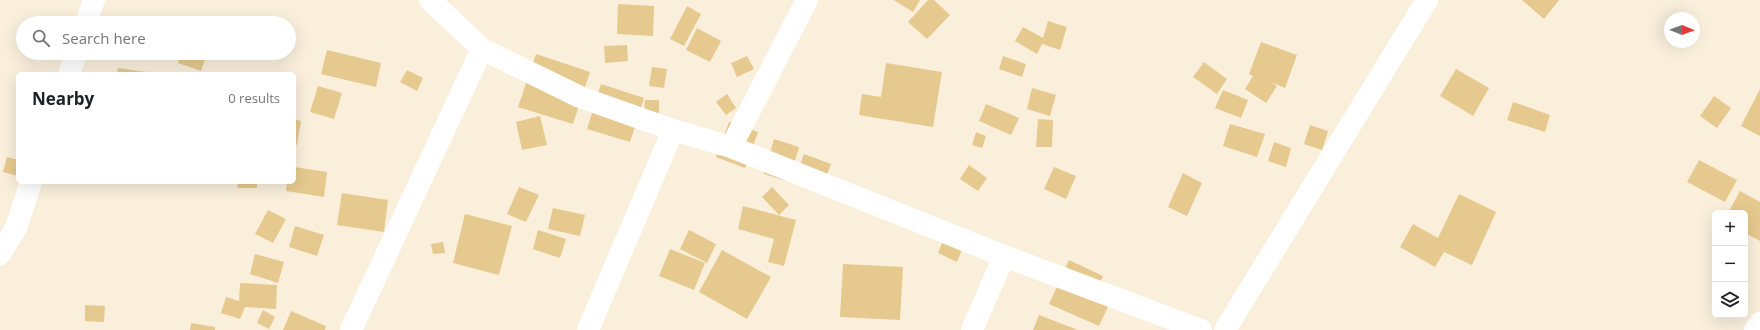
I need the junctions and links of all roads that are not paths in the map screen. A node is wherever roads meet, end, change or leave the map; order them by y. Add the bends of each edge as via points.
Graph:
1 (94, 0) edge
2 (430, 0) edge
3 (807, 0) edge
4 (1427, 0) edge
5 (88, 16) edge
6 (482, 49) junction
7 (73, 60) edge
8 (69, 72) edge
9 (673, 130) junction
10 (731, 147) junction
11 (30, 184) edge
12 (0, 254) edge
13 (1004, 256) junction
14 (1760, 323) edge
15 (351, 330) edge
16 (588, 330) edge
17 (972, 330) edge
18 (1201, 330) edge
19 (1225, 330) edge
20 (1755, 330) edge

1 - 5 street
2 - 6 street
3 - 10 street
4 - 19 street
6 - 9 street via 580,97
6 - 15 street
7 - 8 street
9 - 10 street
9 - 16 street
10 - 13 street
11 - 12 street via 16,228
13 - 17 street
13 - 18 street
14 - 20 street

